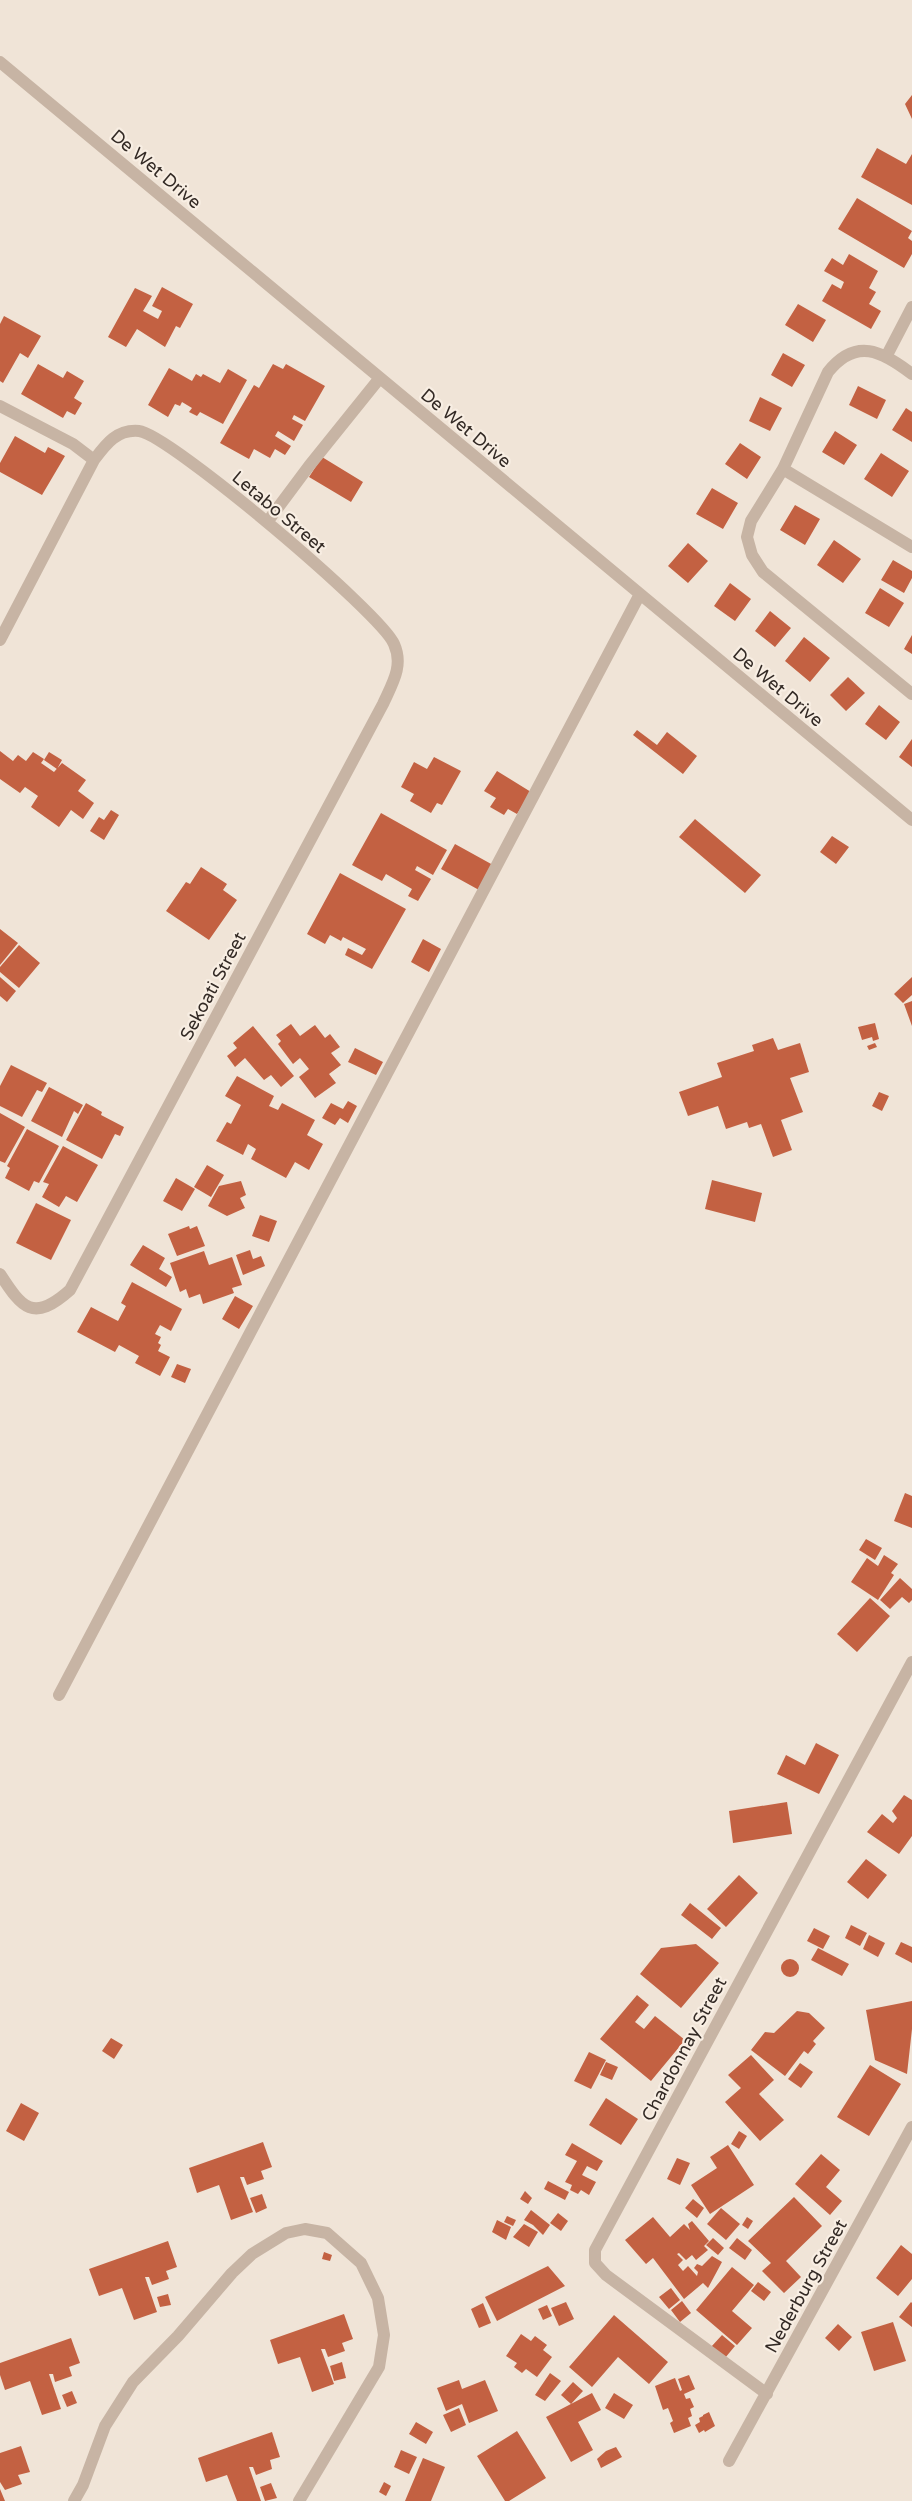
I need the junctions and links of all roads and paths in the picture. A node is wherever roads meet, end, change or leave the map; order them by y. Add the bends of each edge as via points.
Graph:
1 (0, 62) edge
2 (912, 307) edge
3 (886, 357) junction
4 (912, 374) edge
5 (379, 379) junction
6 (0, 406) edge
7 (94, 460) junction
8 (782, 469) junction
9 (268, 521) junction
10 (912, 547) edge
11 (640, 594) junction
12 (0, 640) edge
13 (394, 642) joint
14 (912, 694) edge
15 (912, 820) edge
16 (0, 1274) edge
17 (912, 1662) edge
18 (59, 1695) dead end
19 (912, 2127) edge
20 (767, 2394) junction
21 (729, 2461) dead end
22 (74, 2501) edge
23 (299, 2501) edge

1 - 5 street, De Wet Drive
2 - 3 street
3 - 4 street
3 - 8 street via 869,350 858,350 836,361
5 - 9 street
5 - 11 street, De Wet Drive
6 - 7 street via 72,444
7 - 9 street, Letabo Street via 109,440 128,431 141,431 156,438
7 - 12 street
8 - 10 street
8 - 14 street via 746,537 752,555 763,572
9 - 13 street, Letabo Street via 366,610
11 - 15 street, De Wet Drive
11 - 18 street
13 - 16 street, Sekoati Street via 398,669 383,704 70,1290 56,1302 41,1308 27,1306 18,1301
17 - 20 street, Chardonnay Street via 595,2250 595,2263 606,2275
19 - 20 street, Nederburg Street
20 - 21 street, Nederburg Street
22 - 23 street via 105,2426 133,2382 252,2254 286,2233 305,2229 327,2233 361,2263 378,2298 384,2334 379,2367

